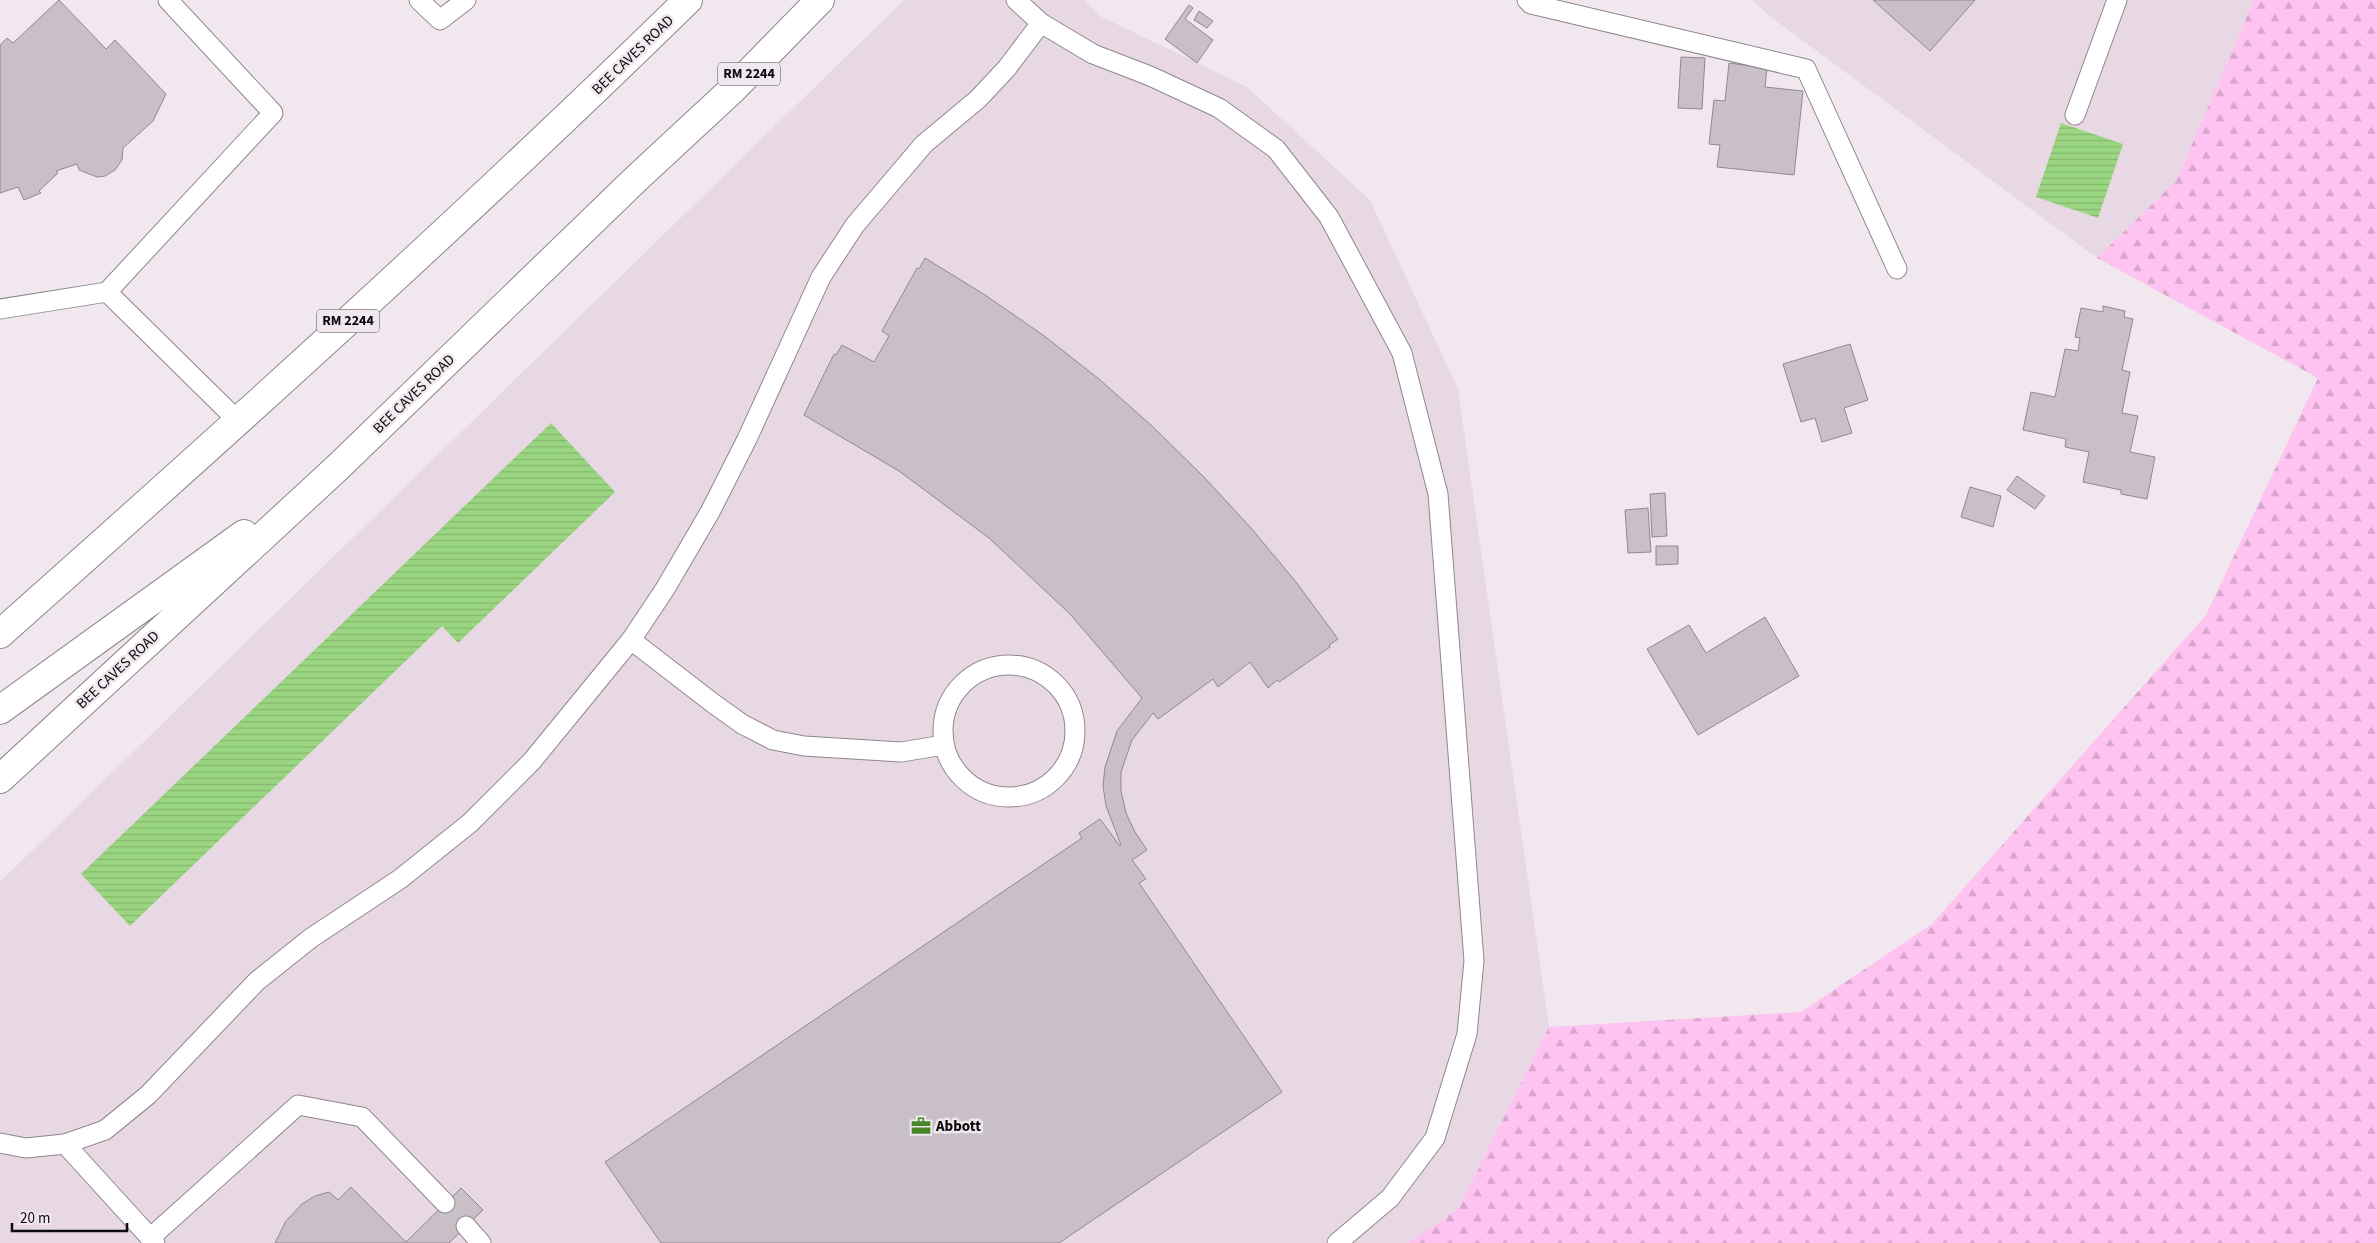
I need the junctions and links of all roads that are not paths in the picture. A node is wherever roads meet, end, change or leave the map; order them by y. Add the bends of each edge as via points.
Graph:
1 (168, 0) edge
2 (419, 0) edge
3 (466, 0) edge
4 (688, 0) edge
5 (820, 0) edge
6 (1016, 0) edge
7 (1527, 0) edge
8 (2117, 0) edge
9 (1041, 23) junction
10 (2075, 115) dead end
11 (1897, 269) dead end
12 (107, 292) junction
13 (0, 309) edge
14 (239, 422) junction
15 (337, 468) junction
16 (0, 634) edge
17 (630, 640) junction
18 (0, 710) edge
19 (944, 745) junction
20 (0, 779) edge
21 (0, 1143) edge
22 (64, 1144) junction
23 (445, 1204) dead end
24 (466, 1226) dead end
25 (153, 1240) edge
26 (481, 1243) edge
27 (1337, 1243) edge

1 - 12 lane via 273,113
2 - 3 lane via 440,20
4 - 14 main road, BEE CAVES ROAD / RM 2244 via 581,105
5 - 15 main road, BEE CAVES ROAD / RM 2244 via 733,90 637,178
6 - 9 lane
7 - 11 lane via 1531,4 1806,69
8 - 10 lane
9 - 17 lane via 1007,68 978,99 924,144 855,225 821,277 710,512 665,589
9 - 27 lane via 1094,54 1219,108 1276,149 1329,217 1402,353 1422,426 1438,494 1474,961 1467,1034 1435,1138 1390,1198
12 - 13 lane
12 - 14 lane
14 - 16 main road, BEE CAVES ROAD / RM 2244
15 - 18 main road
15 - 20 main road, BEE CAVES ROAD / RM 2244
17 - 19 lane via 742,724 773,740 804,746 901,752
17 - 22 lane via 532,761 470,823 400,879 311,938 257,981 148,1095 105,1130
19 - 19 lane via 954,769 973,787 997,797 1023,796 1047,786 1065,767 1074,743 1074,717 1064,694 1045,676 1021,666 995,666 971,677 953,695 944,719
21 - 22 lane via 26,1148
22 - 25 lane
23 - 25 lane via 362,1117 298,1104
24 - 26 lane

